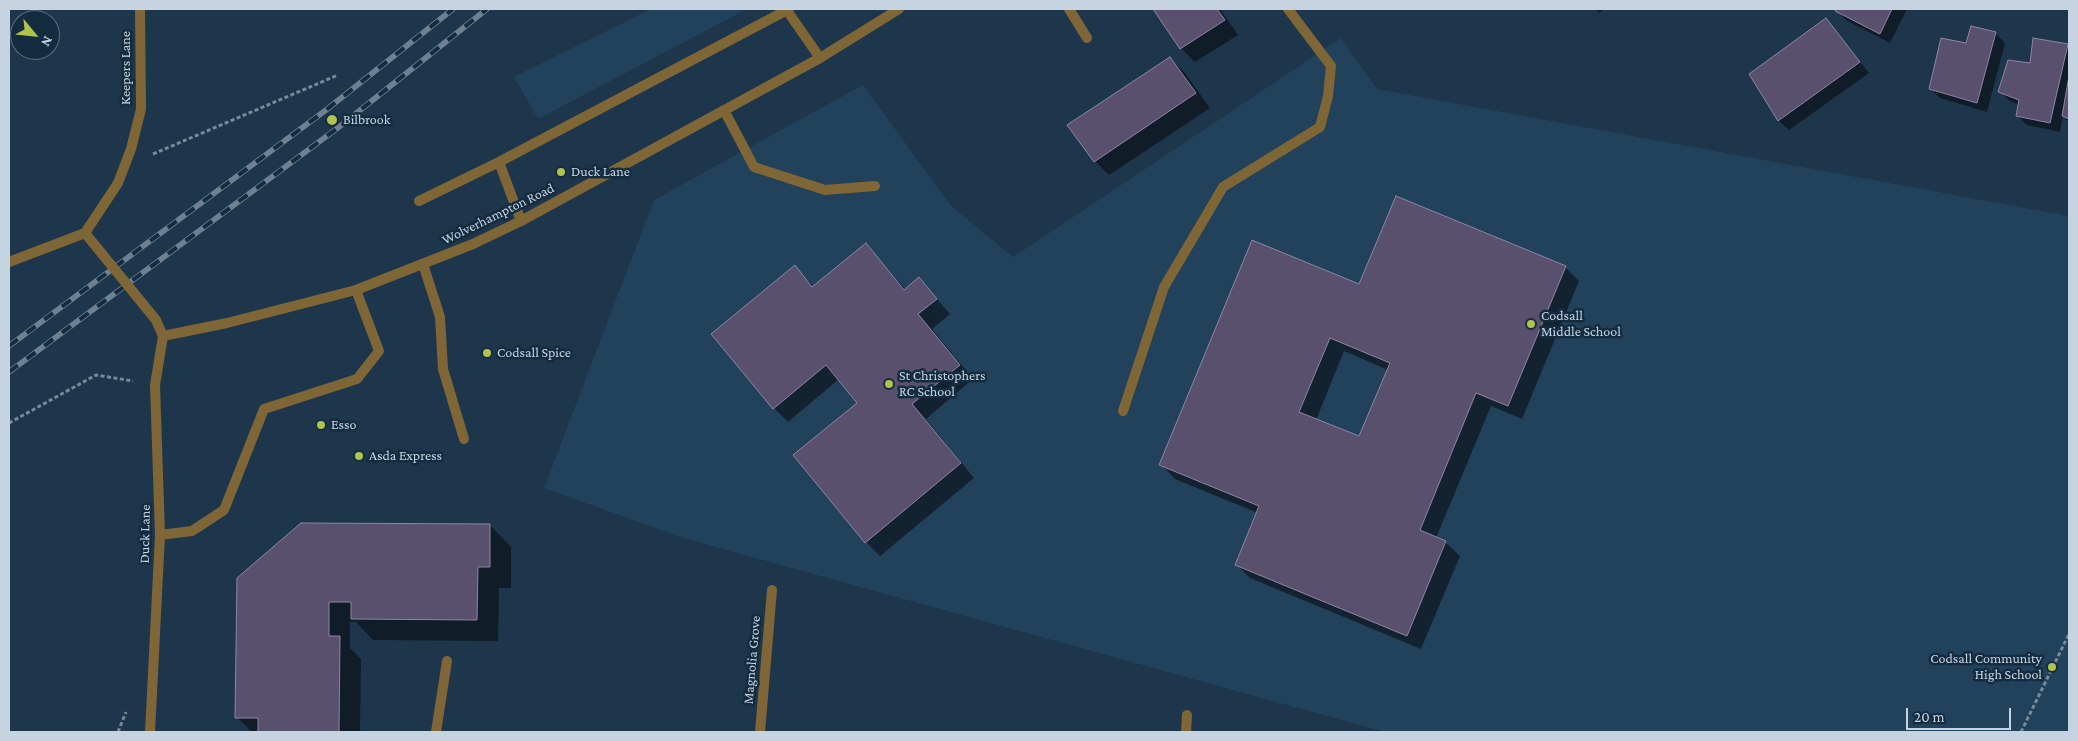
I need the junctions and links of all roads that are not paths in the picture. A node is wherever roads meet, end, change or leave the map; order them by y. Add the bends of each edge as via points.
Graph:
1 (140, 9) edge
2 (788, 9) edge
3 (899, 9) edge
4 (1069, 9) edge
5 (1288, 9) edge
6 (1087, 38) dead end
7 (820, 58) junction
8 (724, 110) junction
9 (498, 162) junction
10 (875, 186) dead end
11 (420, 201) dead end
12 (521, 221) junction
13 (84, 233) junction
14 (9, 262) edge
15 (424, 264) junction
16 (356, 290) junction
17 (163, 336) junction
18 (1123, 411) dead end
19 (464, 439) dead end
20 (160, 535) junction
21 (772, 590) dead end
22 (447, 661) dead end
23 (1187, 715) dead end
24 (150, 732) edge
25 (436, 732) edge
26 (760, 732) edge
27 (1186, 732) edge

1 - 13 street, Keepers Lane via 141,109 118,183
2 - 7 street
2 - 9 street
3 - 7 street, Wolverhampton Road
4 - 6 street
5 - 18 street via 1331,66 1320,127 1223,187 1164,288
7 - 8 street, Wolverhampton Road
8 - 10 street via 754,166 825,190
8 - 12 street, Wolverhampton Road
9 - 11 street
9 - 12 street
12 - 15 street, Wolverhampton Road
13 - 14 street
13 - 17 street, bridge via 156,320
15 - 16 street, Wolverhampton Road
15 - 19 street via 440,317 443,369
16 - 17 street, Wolverhampton Road
16 - 20 street via 379,351 357,379 264,408 224,510 192,531
17 - 20 street, Duck Lane via 155,385
20 - 24 street, Duck Lane
21 - 26 street, Magnolia Grove
22 - 25 street
23 - 27 street

